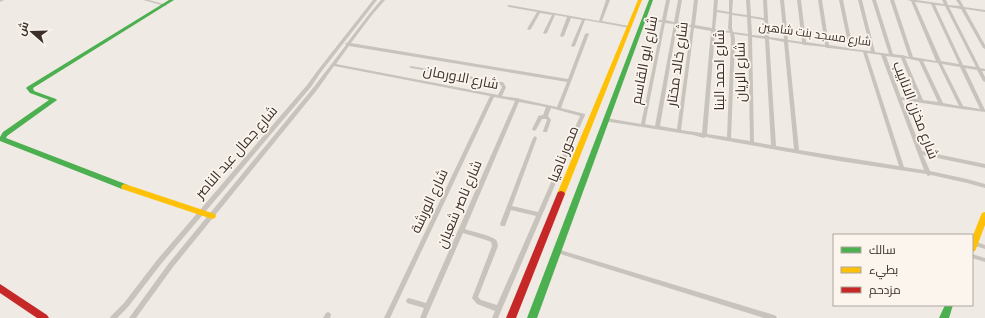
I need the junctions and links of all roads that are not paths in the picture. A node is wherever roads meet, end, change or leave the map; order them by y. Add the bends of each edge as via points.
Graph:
1 (144, 0) edge
2 (172, 0) edge
3 (375, 0) edge
4 (383, 0) edge
5 (608, 0) edge
6 (640, 0) edge
7 (651, 0) edge
8 (668, 0) edge
9 (680, 0) edge
10 (696, 0) edge
11 (716, 0) edge
12 (731, 0) edge
13 (748, 0) edge
14 (765, 0) edge
15 (782, 0) edge
16 (799, 0) edge
17 (820, 0) edge
18 (841, 0) edge
19 (860, 0) edge
20 (874, 0) edge
21 (892, 0) edge
22 (911, 0) edge
23 (944, 0) edge
24 (958, 0) edge
25 (925, 1) edge
26 (932, 3) junction
27 (165, 5) junction
28 (946, 5) junction
29 (509, 6) dead end
30 (962, 7) junction
31 (985, 10) edge
32 (539, 11) junction
33 (715, 11) junction
34 (554, 14) junction
35 (731, 14) junction
36 (569, 17) junction
37 (748, 17) junction
38 (584, 19) junction
39 (643, 20) junction
40 (766, 20) junction
41 (663, 21) junction
42 (600, 22) junction
43 (676, 23) junction
44 (693, 26) junction
45 (629, 27) junction
46 (714, 29) junction
47 (529, 30) dead end
48 (732, 32) junction
49 (546, 33) dead end
50 (587, 34) dead end
51 (750, 35) junction
52 (562, 36) dead end
53 (767, 38) junction
54 (786, 41) junction
55 (340, 44) junction
56 (348, 44) junction
57 (804, 44) junction
58 (573, 46) dead end
59 (827, 47) junction
60 (985, 48) edge
61 (851, 50) junction
62 (865, 52) junction
63 (873, 53) junction
64 (883, 54) junction
65 (891, 55) junction
66 (902, 56) junction
67 (911, 57) junction
68 (920, 58) junction
69 (939, 62) junction
70 (334, 65) junction
71 (960, 65) junction
72 (411, 67) dead end
73 (978, 68) junction
74 (985, 70) edge
75 (569, 81) junction
76 (985, 81) edge
77 (493, 95) junction
78 (500, 96) junction
79 (600, 98) junction
80 (900, 98) junction
81 (518, 99) junction
82 (613, 101) junction
83 (921, 101) junction
84 (941, 104) junction
85 (549, 106) junction
86 (559, 108) junction
87 (962, 108) junction
88 (984, 111) edge
89 (545, 117) junction
90 (606, 120) junction
91 (643, 125) junction
92 (657, 128) junction
93 (534, 129) dead end
94 (545, 131) dead end
95 (679, 131) junction
96 (704, 136) junction
97 (535, 138) dead end
98 (729, 140) junction
99 (752, 144) junction
100 (774, 148) junction
101 (796, 151) junction
102 (921, 153) junction
103 (985, 166) edge
104 (902, 169) junction
105 (928, 174) junction
106 (985, 186) edge
107 (509, 207) junction
108 (206, 214) junction
109 (540, 215) junction
110 (985, 215) edge
111 (503, 224) dead end
112 (461, 230) junction
113 (982, 230) edge
114 (973, 246) edge
115 (985, 247) edge
116 (557, 251) junction
117 (973, 256) edge
118 (985, 260) edge
119 (0, 288) edge
120 (409, 301) dead end
121 (428, 306) junction
122 (949, 306) edge
123 (499, 309) junction
124 (44, 318) edge
125 (113, 318) edge
126 (132, 318) edge
127 (387, 318) edge
128 (423, 318) edge
129 (495, 318) edge
130 (511, 318) edge
131 (532, 318) edge
132 (774, 318) edge
133 (944, 318) edge

1 - 27 street
2 - 27 main road
3 - 55 street, شارع جمال عبد الناصر
4 - 56 street, شارع جمال عبد الناصر
5 - 42 street
6 - 45 main road, محور ناهيا
7 - 39 main road, محور ناهيا
8 - 41 street, شارع ابو القاسم
9 - 43 street
10 - 44 street, شارع خالد مختار
11 - 33 street
12 - 35 street, شارع احمد البنا
13 - 37 street, شارع الريان
14 - 40 street
15 - 54 street
16 - 57 street
17 - 59 street
18 - 61 street
19 - 63 street
20 - 65 street
21 - 67 street
22 - 25 street
22 - 69 street
23 - 28 street
24 - 30 street
25 - 26 street
26 - 28 street
26 - 71 street
27 - 108 main road via 29,88 32,92 54,98 53,101 5,134 2,139 103,179
28 - 30 street
28 - 73 street
29 - 32 street
30 - 31 street
30 - 60 street
32 - 34 street
32 - 47 street
33 - 35 street
33 - 46 street
34 - 36 street
34 - 49 street
35 - 37 street
35 - 48 street, شارع احمد البنا
36 - 38 street
36 - 52 street
37 - 40 street
37 - 51 street, شارع الريان
38 - 42 street
38 - 58 street
39 - 41 street, شارع مسجد بنت شاهين
39 - 82 main road, محور ناهيا
40 - 53 street
41 - 43 street, شارع مسجد بنت شاهين
41 - 91 street, شارع ابو القاسم
42 - 45 street
43 - 44 street, شارع مسجد بنت شاهين
43 - 92 street
44 - 46 street, شارع مسجد بنت شاهين
44 - 95 street, شارع خالد مختار
45 - 79 main road, محور ناهيا
46 - 48 street, شارع مسجد بنت شاهين
46 - 96 street
48 - 51 street, شارع مسجد بنت شاهين
48 - 98 street, شارع احمد البنا
50 - 75 street
51 - 53 street, شارع مسجد بنت شاهين
51 - 99 street, شارع الريان
53 - 54 street, شارع مسجد بنت شاهين
53 - 100 street
54 - 57 street, شارع مسجد بنت شاهين
54 - 101 street
55 - 56 street
55 - 108 street, شارع جمال عبد الناصر
56 - 70 street, شارع جمال عبد الناصر
56 - 75 street
57 - 59 street, شارع مسجد بنت شاهين
59 - 61 street, شارع مسجد بنت شاهين
61 - 62 street, شارع مسجد بنت شاهين
62 - 63 street, شارع مسجد بنت شاهين
62 - 104 street
63 - 64 street, شارع مسجد بنت شاهين
64 - 65 street, شارع مسجد بنت شاهين
64 - 80 street, شارع مخزن الانابيب
65 - 66 street, شارع مسجد بنت شاهين
66 - 67 street, شارع مسجد بنت شاهين
66 - 83 street
67 - 68 street, شارع مسجد بنت شاهين
68 - 69 street, شارع مسجد بنت شاهين
68 - 84 street
69 - 71 street, شارع مسجد بنت شاهين
69 - 87 street
70 - 77 street, شارع الاورمان
70 - 108 street, شارع جمال عبد الناصر via 285,127
71 - 73 street, شارع مسجد بنت شاهين
71 - 88 street
72 - 78 street via 501,83 504,87
73 - 74 street, شارع مسجد بنت شاهين
73 - 76 street
75 - 86 street
77 - 78 street, شارع الاورمان
77 - 127 street, شارع الورشة
78 - 81 street, شارع الاورمان
79 - 82 main road
79 - 130 main road, محور ناهيا
80 - 83 street
80 - 102 street, شارع مخزن الانابيب
81 - 85 street, شارع الاورمان
81 - 112 street, شارع ناصر شعبان
82 - 90 main road, محور ناهيا
83 - 84 street
84 - 87 street
85 - 86 street, شارع الاورمان
85 - 89 street
86 - 109 street, شارع الاورمان via 583,114
87 - 88 street
89 - 93 street via 539,118
89 - 94 street via 549,120
90 - 91 street
90 - 116 main road, محور ناهيا
91 - 92 street
92 - 95 street
95 - 96 street
96 - 98 street
97 - 107 street
98 - 99 street
99 - 100 street
100 - 101 street
101 - 104 street
102 - 103 street
102 - 105 street, شارع مخزن الانابيب
104 - 105 street
105 - 106 street
107 - 109 street
107 - 111 street
108 - 125 street, شارع جمال عبد الناصر via 152,270 133,298
108 - 126 street, شارع جمال عبد الناصر
109 - 123 street
110 - 113 main road
112 - 121 street, شارع ناصر شعبان
112 - 123 street via 494,241 495,246 475,298
113 - 114 main road
114 - 115 street
116 - 131 main road, محور ناهيا
116 - 132 street
117 - 118 street
119 - 124 main road
120 - 121 street
121 - 128 street, شارع ناصر شعبان
122 - 133 main road
123 - 129 street

